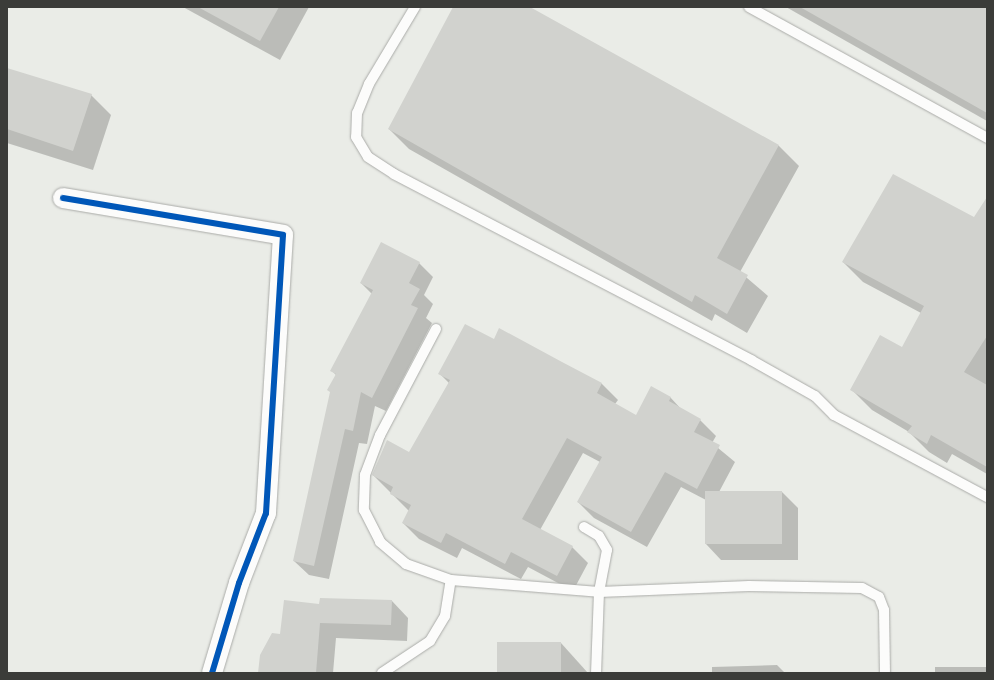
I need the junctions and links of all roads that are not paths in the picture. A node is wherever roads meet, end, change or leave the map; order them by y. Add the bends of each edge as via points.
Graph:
1 (415, 7) edge
2 (749, 7) edge
3 (987, 138) edge
4 (63, 198) dead end
5 (436, 329) dead end
6 (987, 497) edge
7 (584, 526) dead end
8 (451, 580) junction
9 (599, 592) junction
10 (212, 673) edge
11 (382, 673) edge
12 (596, 673) edge
13 (885, 673) edge

1 - 6 lane via 369,84 357,113 356,137 368,157 394,174 751,360 815,396 834,415
2 - 3 lane
4 - 10 street via 283,235 266,513 239,583
5 - 8 lane via 380,435 365,475 364,510 380,542 406,564
7 - 9 lane via 599,536 607,550
8 - 9 lane
8 - 11 lane via 445,616 430,641
9 - 12 lane
9 - 13 lane via 750,586 862,588 878,597 884,610

